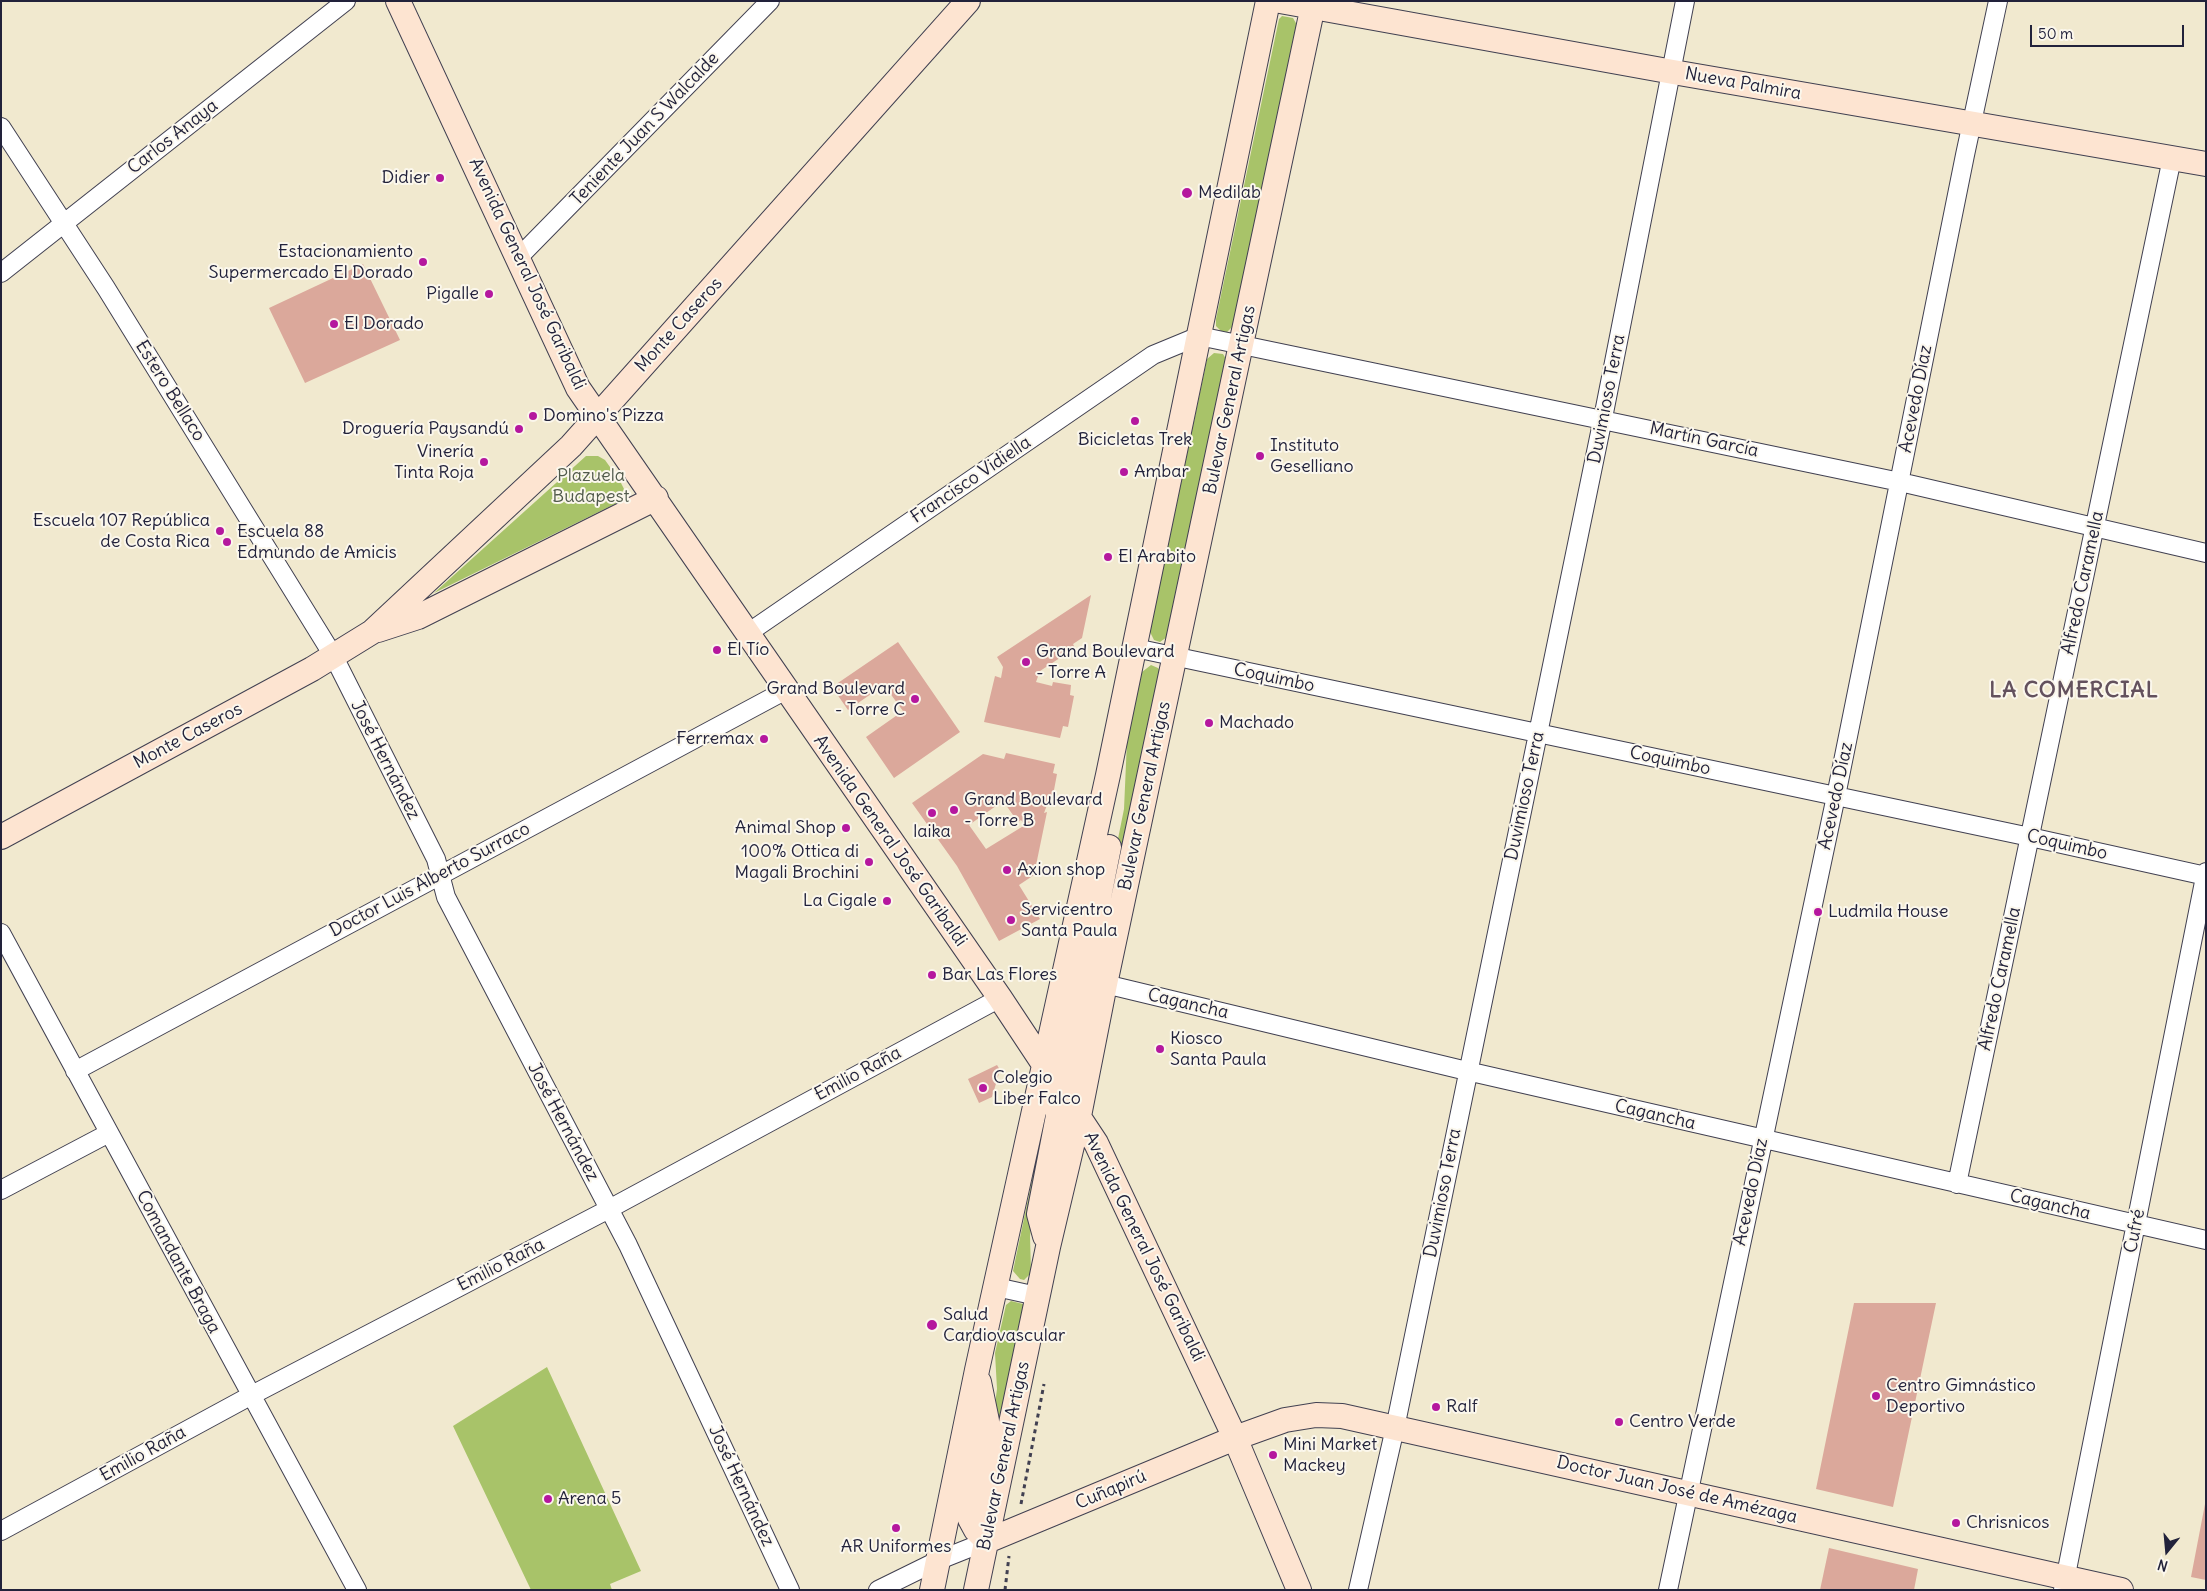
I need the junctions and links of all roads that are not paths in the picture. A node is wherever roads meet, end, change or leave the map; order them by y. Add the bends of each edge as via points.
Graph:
1 (346, 1) edge
2 (398, 1) edge
3 (770, 1) edge
4 (968, 1) edge
5 (1268, 1) edge
6 (1280, 1) edge
7 (1686, 1) edge
8 (1998, 1) edge
9 (1314, 4) edge
10 (1673, 72) junction
11 (1972, 123) junction
12 (1, 128) edge
13 (2172, 158) junction
14 (2206, 164) edge
15 (62, 224) junction
16 (519, 257) junction
17 (1, 273) edge
18 (1199, 336) junction
19 (1242, 345) junction
20 (598, 416) junction
21 (1603, 418) junction
22 (1900, 482) junction
23 (656, 498) junction
24 (2094, 527) junction
25 (2206, 553) edge
26 (372, 632) junction
27 (748, 633) junction
28 (1135, 648) junction
29 (334, 657) junction
30 (1174, 657) junction
31 (786, 690) junction
32 (1538, 733) junction
33 (1108, 775) junction
34 (1836, 796) junction
35 (1, 837) edge
36 (2030, 837) junction
37 (2205, 874) edge
38 (440, 875) junction
39 (1, 933) edge
40 (1105, 984) junction
41 (1000, 998) junction
42 (1046, 1065) junction
43 (75, 1070) junction
44 (1468, 1071) junction
45 (1080, 1116) junction
46 (109, 1133) junction
47 (1763, 1140) junction
48 (1957, 1184) junction
49 (1, 1190) edge
50 (609, 1209) junction
51 (2136, 1224) junction
52 (2206, 1240) edge
53 (1048, 1247) junction
54 (996, 1287) junction
55 (1037, 1296) junction
56 (977, 1370) junction
57 (250, 1396) junction
58 (1395, 1428) junction
59 (1235, 1438) junction
60 (1687, 1492) junction
61 (1, 1531) edge
62 (987, 1541) junction
63 (937, 1561) junction
64 (2064, 1583) edge
65 (357, 1590) edge
66 (790, 1590) edge
67 (878, 1590) edge
68 (932, 1590) edge
69 (976, 1590) edge
70 (1299, 1590) edge
71 (1358, 1590) edge
72 (1668, 1590) edge
73 (2121, 1590) edge

1 - 15 street, Carlos Anaya
2 - 16 street, Avenida General José Garibaldi
3 - 16 street, Teniente Juan S Walcalde
4 - 20 street, Monte Caseros
5 - 18 street
6 - 9 street, Nueva Palmira
7 - 10 street, Duvimioso Terra
8 - 11 street, Acevedo Díaz
9 - 10 street, Nueva Palmira
9 - 19 street, Bulevar General Artigas
10 - 11 street, Nueva Palmira
10 - 21 street, Duvimioso Terra
11 - 13 street, Nueva Palmira
11 - 22 street, Acevedo Díaz
12 - 15 street, Estero Bellaco
13 - 14 street, Nueva Palmira
13 - 24 street, Alfredo Caramella
15 - 17 street, Carlos Anaya
15 - 29 street, Estero Bellaco via 112,297
16 - 20 street, Avenida General José Garibaldi via 578,388
18 - 19 street, Martín García
18 - 27 street, Francisco Vidiella via 1153,355
18 - 28 street
19 - 21 street, Martín García
19 - 30 street, Bulevar General Artigas
20 - 23 street, Avenida General José Garibaldi
20 - 26 street, Monte Caseros via 571,446
21 - 22 street, Martín García
21 - 32 street, Duvimioso Terra
22 - 24 street, Martín García
22 - 34 street, Acevedo Díaz
23 - 26 street, Monte Caseros via 418,617
23 - 27 street, Avenida General José Garibaldi
24 - 25 street, Martín García
24 - 36 street, Alfredo Caramella
26 - 29 street, Monte Caseros
27 - 31 street, Avenida General José Garibaldi
28 - 30 street, Coquimbo
28 - 33 street
29 - 35 street, Monte Caseros
29 - 38 street, José Hernández via 436,859
30 - 32 street, Coquimbo
30 - 40 street, Bulevar General Artigas
31 - 38 street, Doctor Luis Alberto Surraco
31 - 41 street, Avenida General José Garibaldi
32 - 34 street, Coquimbo
32 - 44 street, Duvimioso Terra
33 - 42 street
33 - 45 street via 1114,821 1066,1062 1068,1083
34 - 36 street, Coquimbo
34 - 47 street, Acevedo Díaz
36 - 37 street, Coquimbo
36 - 48 street, Alfredo Caramella
37 - 51 street, Cufré
38 - 43 street, Doctor Luis Alberto Surraco
38 - 50 street, José Hernández via 446,897
39 - 43 street, Comandante Braga
40 - 44 street, Cagancha
40 - 45 street, Bulevar General Artigas
41 - 42 street, Avenida General José Garibaldi
41 - 50 street, Emilio Raña
42 - 45 street, Avenida General José Garibaldi
42 - 53 street via 1056,1095 1058,1116 1039,1214
42 - 54 street
43 - 46 street, Comandante Braga
44 - 47 street, Cagancha
44 - 58 street, Duvimioso Terra
45 - 53 street, Bulevar General Artigas
45 - 59 street, Avenida General José Garibaldi via 1096,1143
46 - 49 street
46 - 57 street, Comandante Braga
47 - 48 street, Cagancha
47 - 60 street, Acevedo Díaz
48 - 51 street, Cagancha
50 - 57 street, Emilio Raña
50 - 66 street, José Hernández
51 - 52 street, Cagancha
51 - 64 street, Cufré
53 - 55 street, Bulevar General Artigas
54 - 55 street
54 - 56 street
55 - 62 street, Bulevar General Artigas
56 - 62 street via 987,1421 970,1503 970,1519
56 - 63 street
57 - 61 street, Emilio Raña
57 - 65 street, Comandante Braga
58 - 59 street, Doctor Juan José de Amézaga via 1342,1416 1316,1415 1285,1420
58 - 60 street, Doctor Juan José de Amézaga
58 - 71 street, Duvimioso Terra
59 - 62 street, Cuñapirú
59 - 70 street, Avenida General José Garibaldi
60 - 64 street, Doctor Juan José de Amézaga
60 - 72 street, Acevedo Díaz
62 - 63 street
62 - 69 street, Bulevar General Artigas
63 - 67 street
63 - 68 street
64 - 73 street, Doctor Juan José de Amézaga

